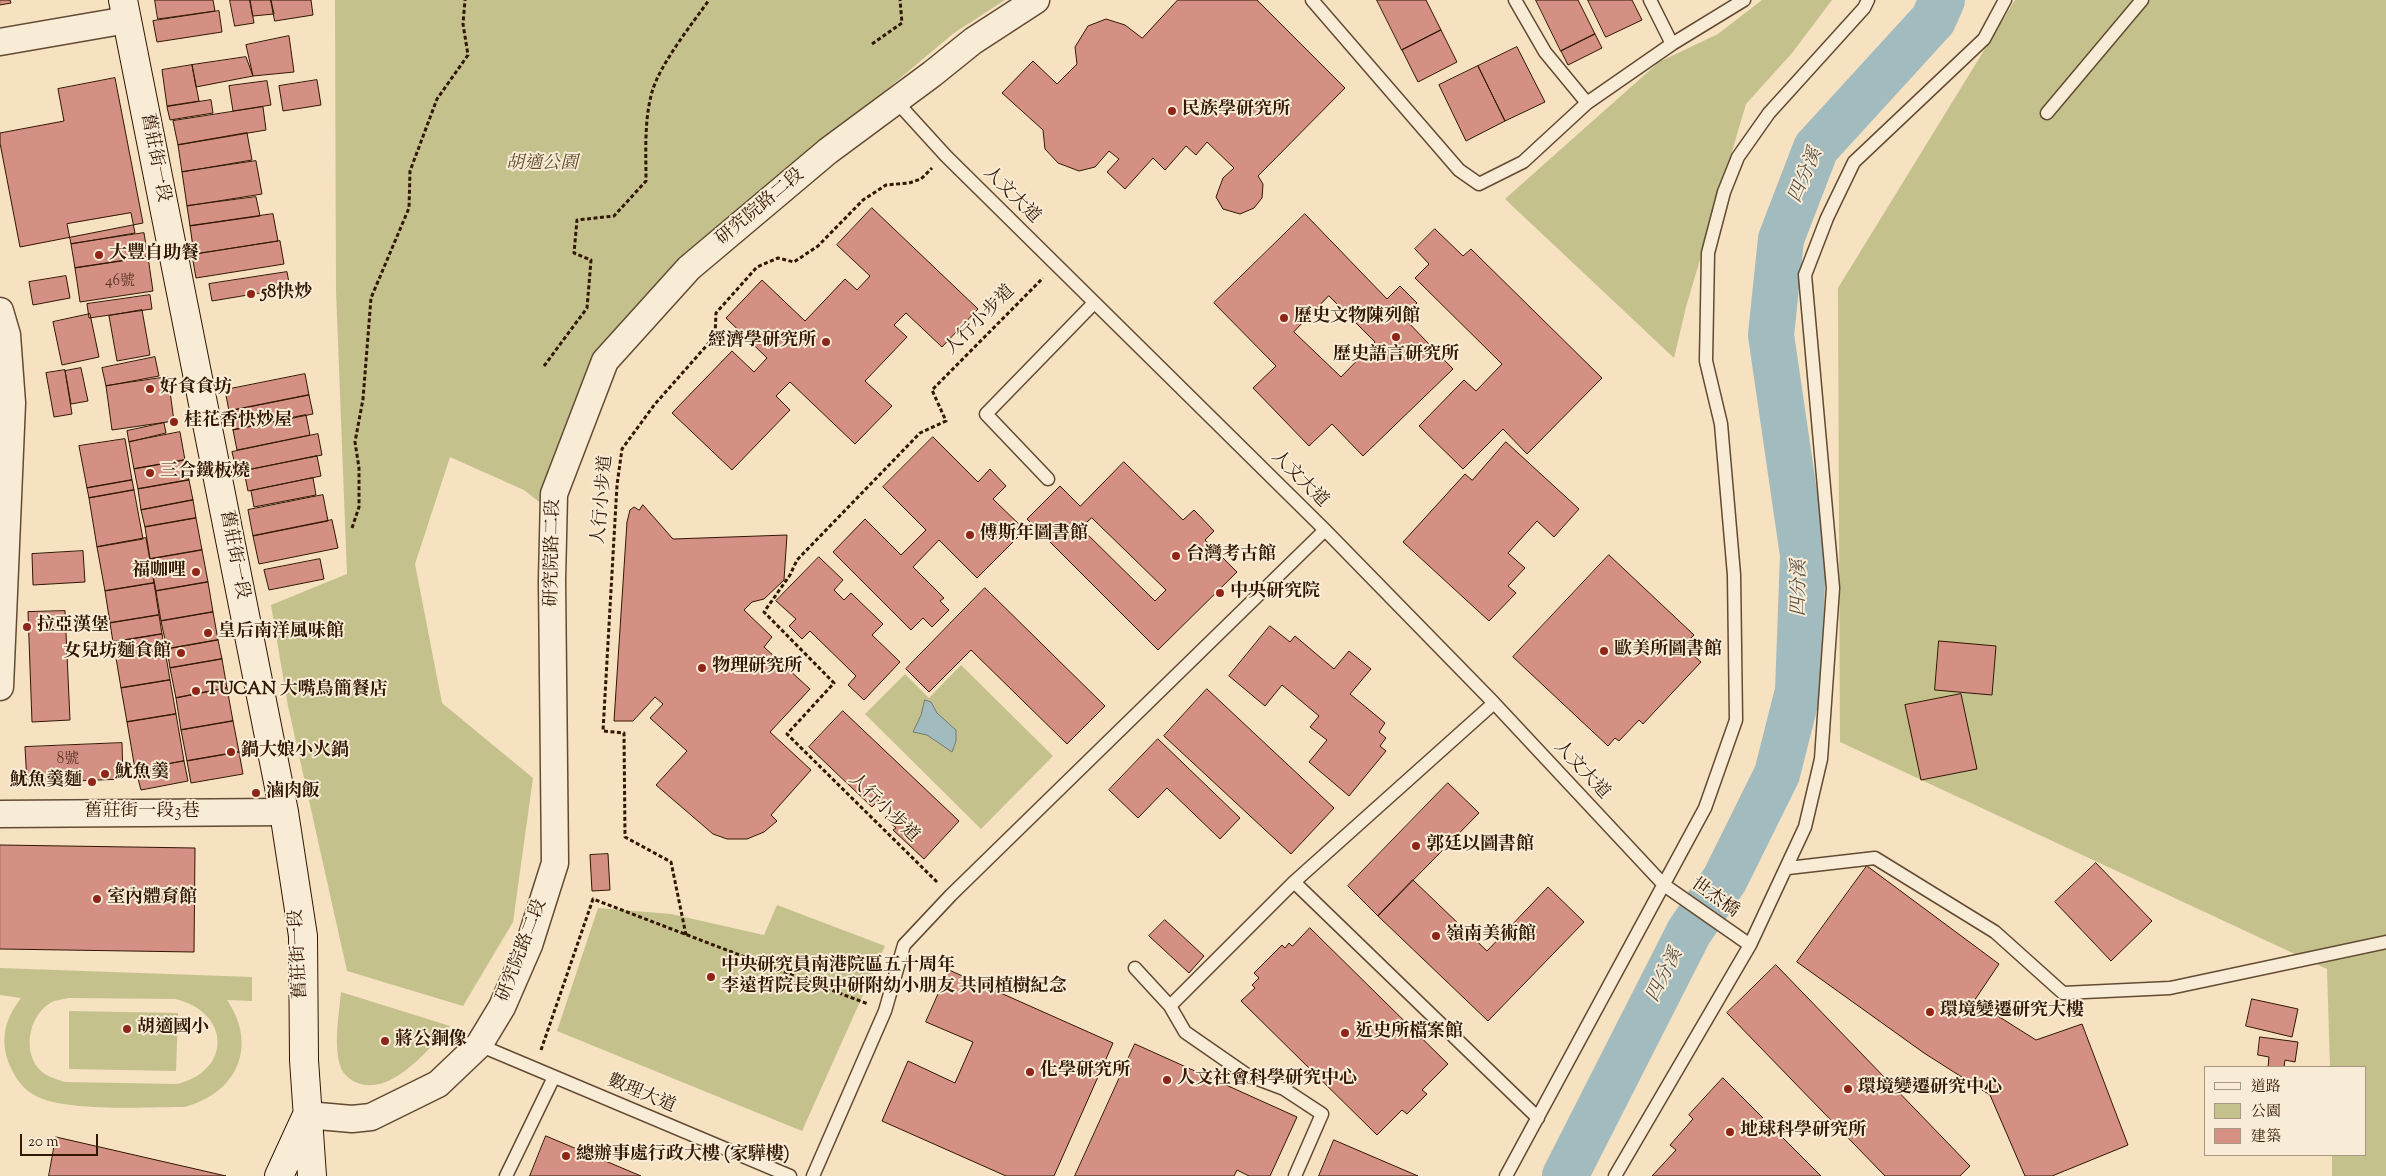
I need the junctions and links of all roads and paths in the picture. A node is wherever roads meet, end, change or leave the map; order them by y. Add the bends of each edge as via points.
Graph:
1 (464, 0) edge
2 (709, 0) edge
3 (900, 0) edge
4 (1036, 0) edge
5 (1312, 0) edge
6 (1515, 0) edge
7 (1650, 0) edge
8 (1744, 0) edge
9 (1868, 0) edge
10 (2005, 0) edge
11 (2142, 0) edge
12 (125, 10) edge
13 (0, 42) edge
14 (872, 44) dead end
15 (1672, 44) junction
16 (895, 100) junction
17 (1587, 103) junction
18 (2047, 113) dead end
19 (946, 156) junction
20 (1049, 272) dead end
21 (1094, 303) junction
22 (2, 326) edge
23 (544, 366) dead end
24 (5, 478) edge
25 (1048, 479) dead end
26 (352, 528) dead end
27 (1325, 530) junction
28 (1, 640) edge
29 (0, 687) edge
30 (1494, 704) junction
31 (284, 812) junction
32 (0, 814) edge
33 (1788, 868) junction
34 (1294, 882) junction
35 (1668, 888) junction
36 (951, 895) junction
37 (686, 935) junction
38 (2386, 942) edge
39 (1750, 945) junction
40 (1135, 968) dead end
41 (1170, 1006) junction
42 (885, 1011) junction
43 (479, 1045) junction
44 (534, 1069) junction
45 (554, 1077) junction
46 (307, 1114) junction
47 (1538, 1118) junction
48 (280, 1176) edge
49 (312, 1176) edge
50 (506, 1176) edge
51 (790, 1176) edge
52 (813, 1176) edge
53 (1295, 1176) edge
54 (1506, 1176) edge
55 (1615, 1176) edge

1 - 26 path via 463,24 468,55 437,99 410,171 409,208 370,298 363,399 354,442 359,468 359,507
2 - 23 path via 652,91 646,124 646,181 614,216 577,220 574,253 590,260 586,308
3 - 14 path via 902,23
4 - 16 street, 研究院路二段
5 - 17 lane via 1459,170 1479,184 1523,162
6 - 17 lane via 1545,52
7 - 15 lane
8 - 15 lane
9 - 35 lane via 1769,112 1738,157 1724,192 1708,253 1706,361 1722,424 1734,575 1736,720 1705,808
10 - 33 lane via 1984,39 1854,162 1805,275 1833,588 1821,759 1805,827
11 - 18 lane
12 - 13 street
12 - 31 main road, 舊莊街一段
15 - 17 lane
16 - 19 lane, 人文大道
16 - 43 street, 研究院路二段 via 828,150 689,268 605,361 554,494 556,863 530,945 502,1007
19 - 21 lane, 人文大道
19 - 37 path, 人行小步道 via 921,178 909,183 886,185 862,200 818,246 794,262 778,258 757,267 716,313 714,336 655,404 622,449 616,495 603,731 624,733 625,837 671,862
20 - 36 path, 人行小步道 via 932,390 946,421 920,434 797,560 764,612 834,684 787,734
21 - 25 lane via 986,414
21 - 27 lane, 人文大道
22 - 24 street via 12,403
24 - 28 street
27 - 30 lane, 人文大道
27 - 36 lane
28 - 29 street
30 - 34 lane
30 - 35 lane, 人文大道
31 - 32 street, 舊莊街一段3巷
31 - 46 main road, 舊莊街一段 via 303,936
33 - 38 lane via 1875,858 1995,932 2063,993 2170,988
33 - 39 lane
34 - 41 lane
34 - 47 lane
35 - 39 lane, 世杰橋
35 - 47 lane
36 - 42 lane via 904,945
37 - 42 path
37 - 44 path via 593,899
39 - 55 lane
40 - 41 lane
41 - 53 lane via 1185,1032 1247,1075 1284,1089 1322,1114
42 - 52 lane
43 - 44 lane, 數理大道
43 - 46 street, 研究院路二段 via 438,1084 371,1118
44 - 45 lane, 數理大道
45 - 50 lane
45 - 51 lane, 數理大道
46 - 48 main road
46 - 49 main road
47 - 54 lane

